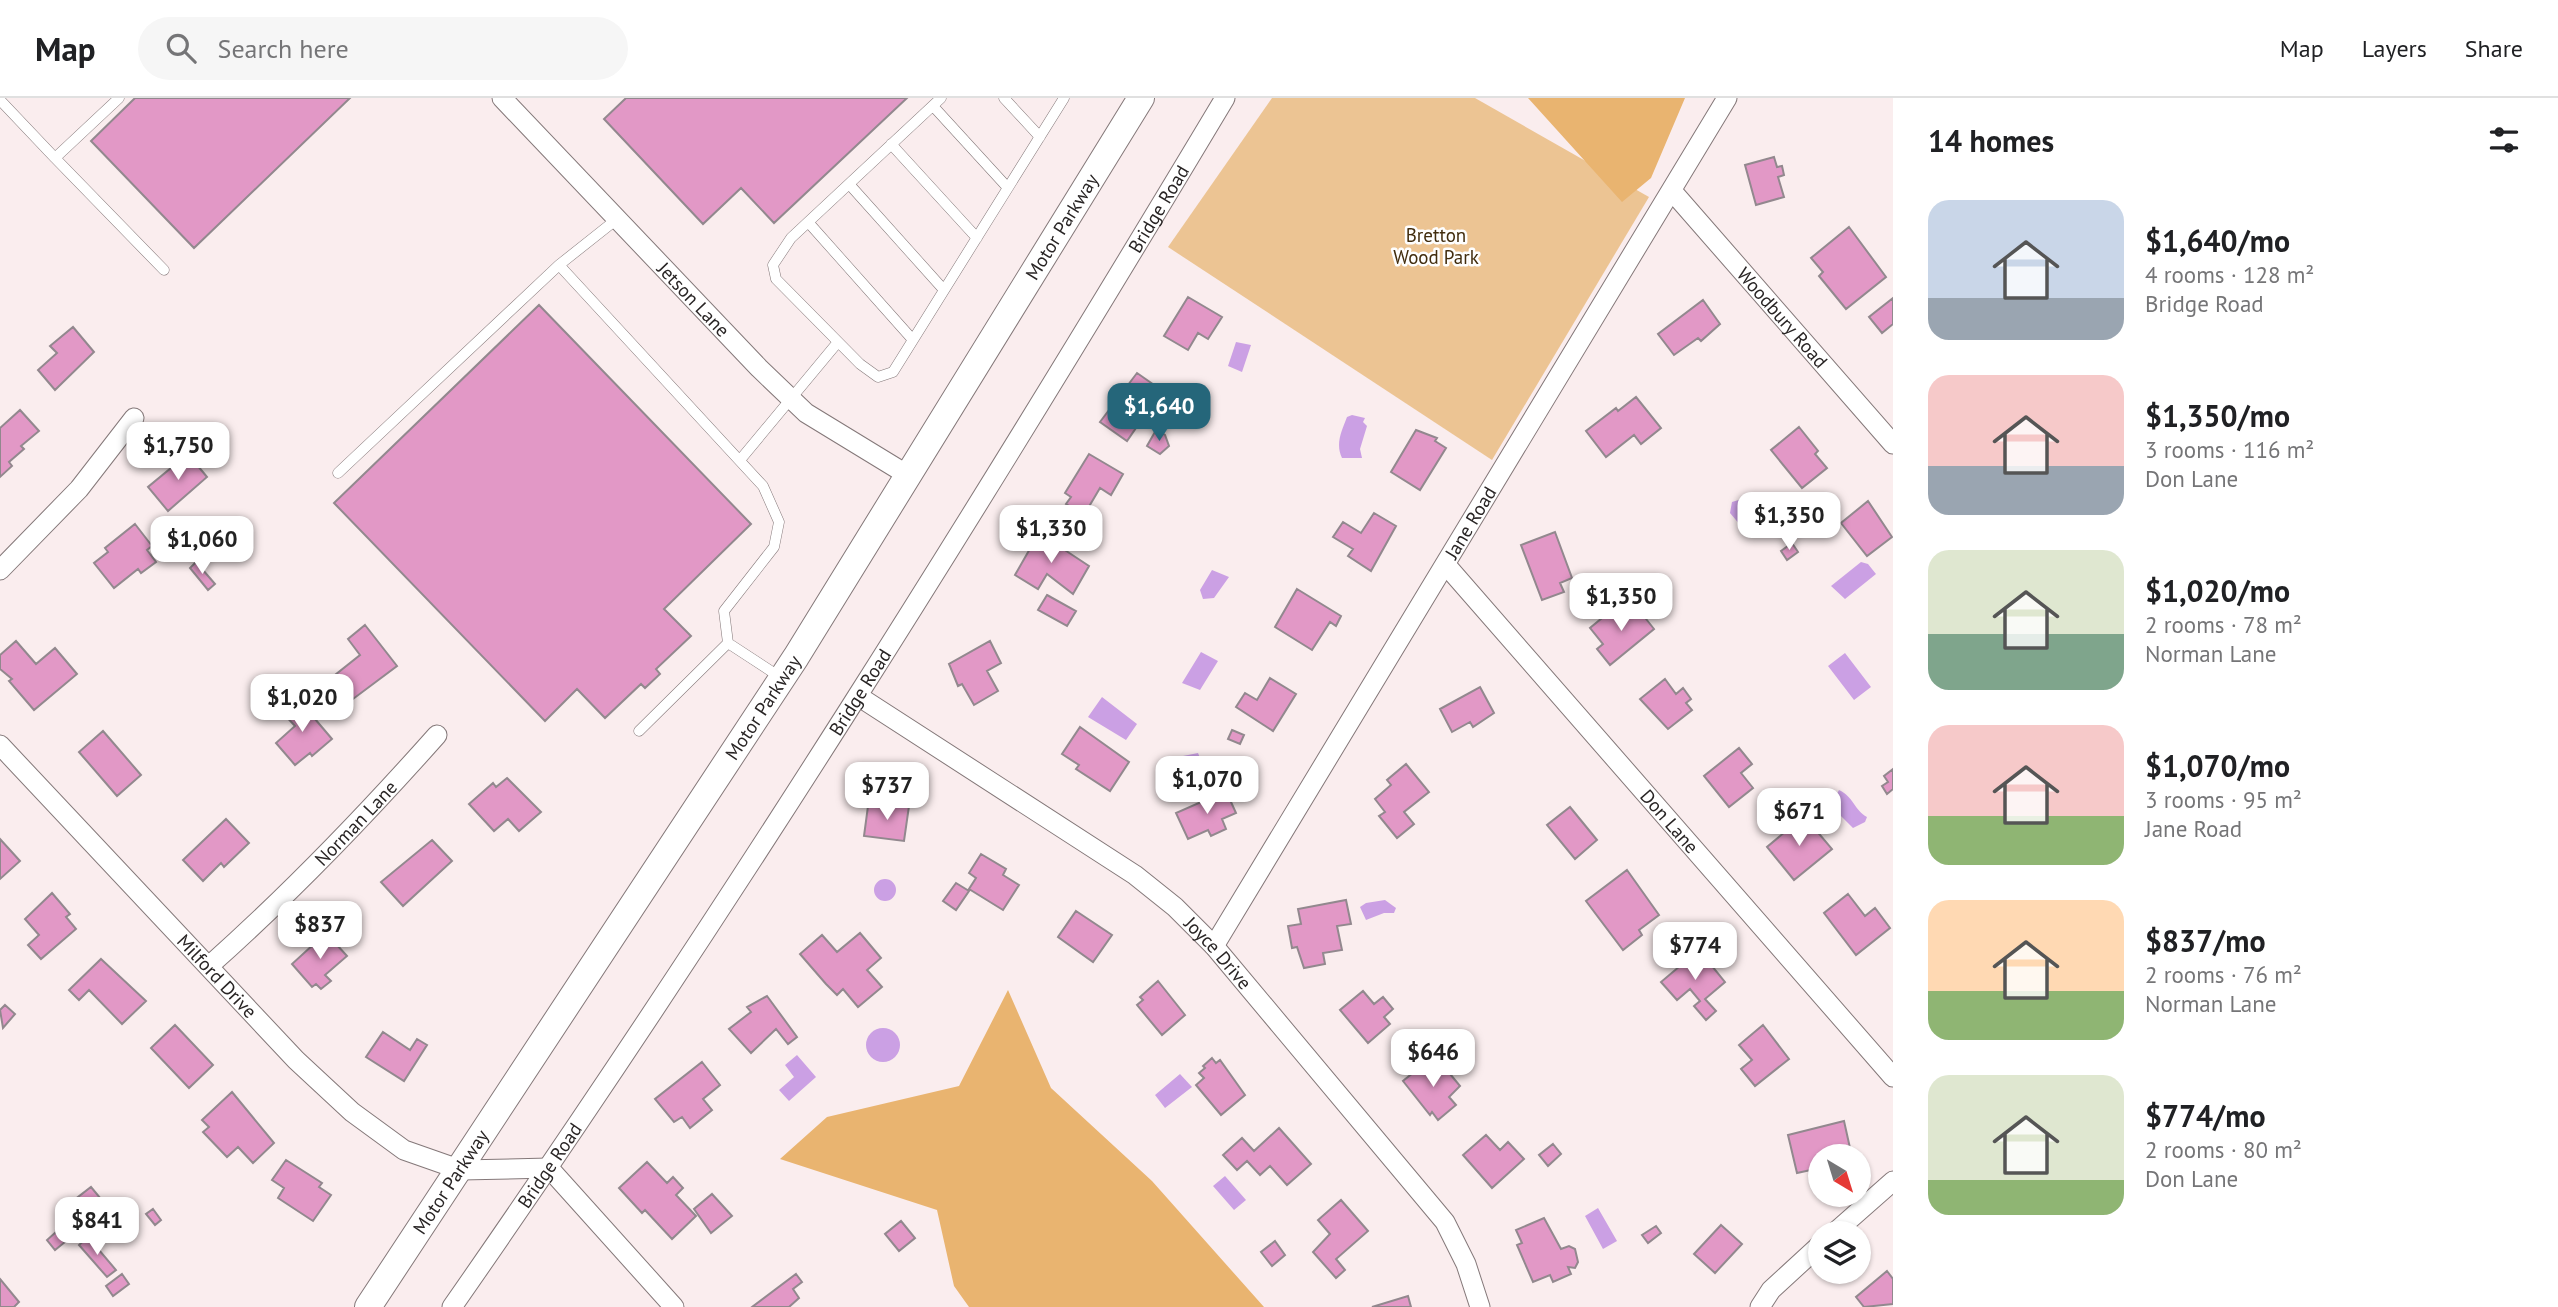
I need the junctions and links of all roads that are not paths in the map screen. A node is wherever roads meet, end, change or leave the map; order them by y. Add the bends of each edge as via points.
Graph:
1 (119, 98) edge
2 (502, 98) edge
3 (941, 98) edge
4 (1004, 98) edge
5 (1064, 98) edge
6 (1140, 98) edge
7 (1225, 98) edge
8 (1727, 98) edge
9 (0, 100) edge
10 (933, 106) junction
11 (1040, 137) junction
12 (891, 144) junction
13 (55, 158) junction
14 (849, 184) junction
15 (1008, 188) junction
16 (1672, 191) junction
17 (617, 219) junction
18 (807, 222) junction
19 (977, 238) junction
20 (559, 265) junction
21 (164, 270) dead end
22 (944, 290) junction
23 (913, 340) junction
24 (838, 342) junction
25 (791, 399) junction
26 (134, 418) dead end
27 (1893, 444) edge
28 (740, 460) junction
29 (338, 473) dead end
30 (906, 474) junction
31 (1446, 565) junction
32 (0, 570) edge
33 (728, 643) junction
34 (783, 678) junction
35 (858, 696) junction
36 (639, 731) dead end
37 (437, 735) dead end
38 (0, 745) edge
39 (1214, 946) junction
40 (209, 966) junction
41 (1893, 1077) edge
42 (549, 1168) junction
43 (461, 1170) junction
44 (1893, 1181) edge
45 (1848, 1221) edge
46 (1808, 1256) edge
47 (368, 1307) edge
48 (452, 1307) edge
49 (674, 1307) edge
50 (1480, 1307) edge
51 (1760, 1307) edge

1 - 13 lane
2 - 17 street, Jetson Lane
3 - 10 lane
4 - 11 lane
5 - 11 lane
6 - 30 main road, Motor Parkway via 1030,282
7 - 35 street, Bridge Road
8 - 16 street, Jane Road
9 - 13 lane
10 - 12 lane
10 - 15 lane
11 - 15 lane
12 - 14 lane
12 - 19 lane
13 - 21 lane
14 - 18 lane
14 - 22 lane
15 - 19 lane
16 - 27 street, Woodbury Road
16 - 31 street, Jane Road
17 - 20 lane
17 - 25 street, Jetson Lane
18 - 23 lane
18 - 24 lane via 773,265 776,279
19 - 22 lane
20 - 28 lane
20 - 29 lane
22 - 23 lane
23 - 24 lane via 892,372 878,377
24 - 25 lane
25 - 28 lane
25 - 30 street, Jetson Lane
26 - 32 street via 79,489
28 - 33 lane via 764,486 779,522 774,547 724,611
30 - 34 main road, Motor Parkway
31 - 39 street, Jane Road
31 - 41 street, Don Lane
33 - 34 lane
33 - 36 lane
34 - 43 main road, Motor Parkway
35 - 39 street, Joyce Drive via 1135,875
35 - 42 street, Bridge Road
37 - 40 street, Norman Lane via 343,839
38 - 40 street, Milford Drive
39 - 50 street, Joyce Drive via 1445,1222
40 - 43 street, Milford Drive via 296,1060 352,1112 404,1150
42 - 43 street
42 - 48 street, Bridge Road
42 - 49 street
43 - 47 main road, Motor Parkway
44 - 45 street
46 - 51 street via 1771,1290

